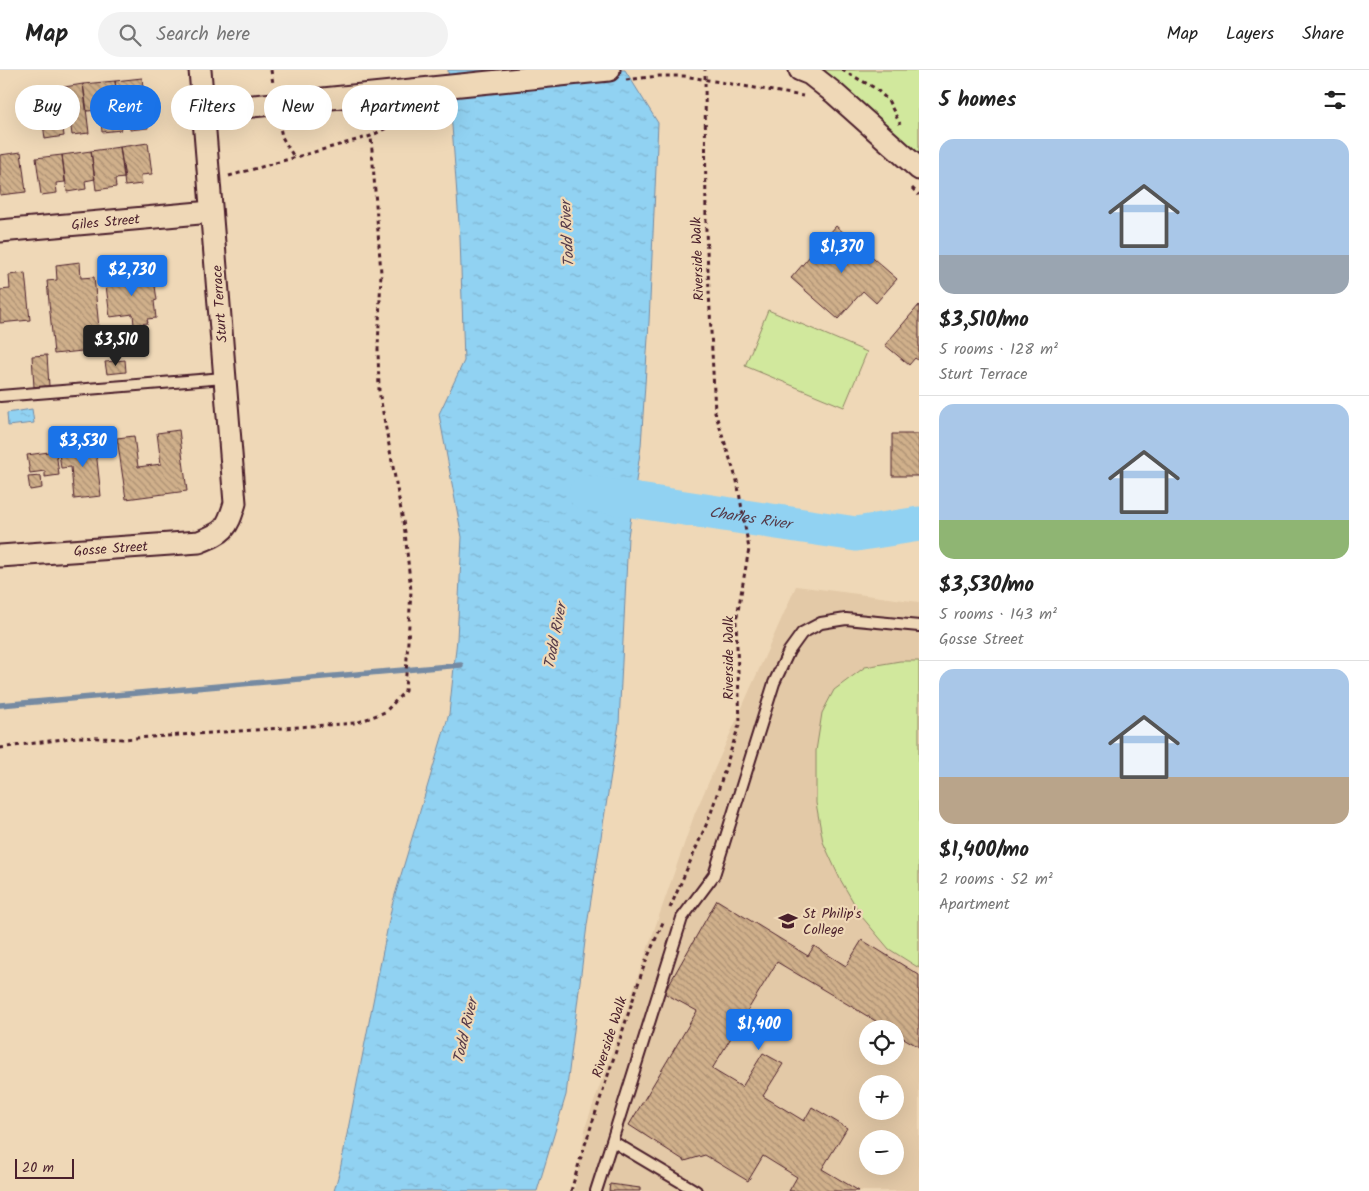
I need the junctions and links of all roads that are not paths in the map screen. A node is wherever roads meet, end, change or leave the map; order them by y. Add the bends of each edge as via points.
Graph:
1 (200, 70) edge
2 (610, 70) edge
3 (800, 70) edge
4 (202, 85) edge
5 (254, 105) edge
6 (205, 130) edge
7 (919, 169) edge
8 (211, 212) junction
9 (0, 231) edge
10 (224, 378) junction
11 (0, 396) edge
12 (220, 533) joint
13 (0, 556) edge
14 (919, 626) edge
15 (612, 1140) junction
16 (596, 1191) edge
17 (696, 1191) edge

1 - 4 street, Sturt Terrace
2 - 5 street
3 - 7 street via 834,93
6 - 8 street, Sturt Terrace
8 - 9 street, Giles Street
8 - 10 street, Sturt Terrace
10 - 11 lane
10 - 12 street, Sturt Terrace via 235,503 230,521
12 - 13 street, Gosse Street via 199,542
14 - 15 lane via 846,619 821,623 802,633 789,651 774,683 714,875 682,918
15 - 16 lane
15 - 17 lane

